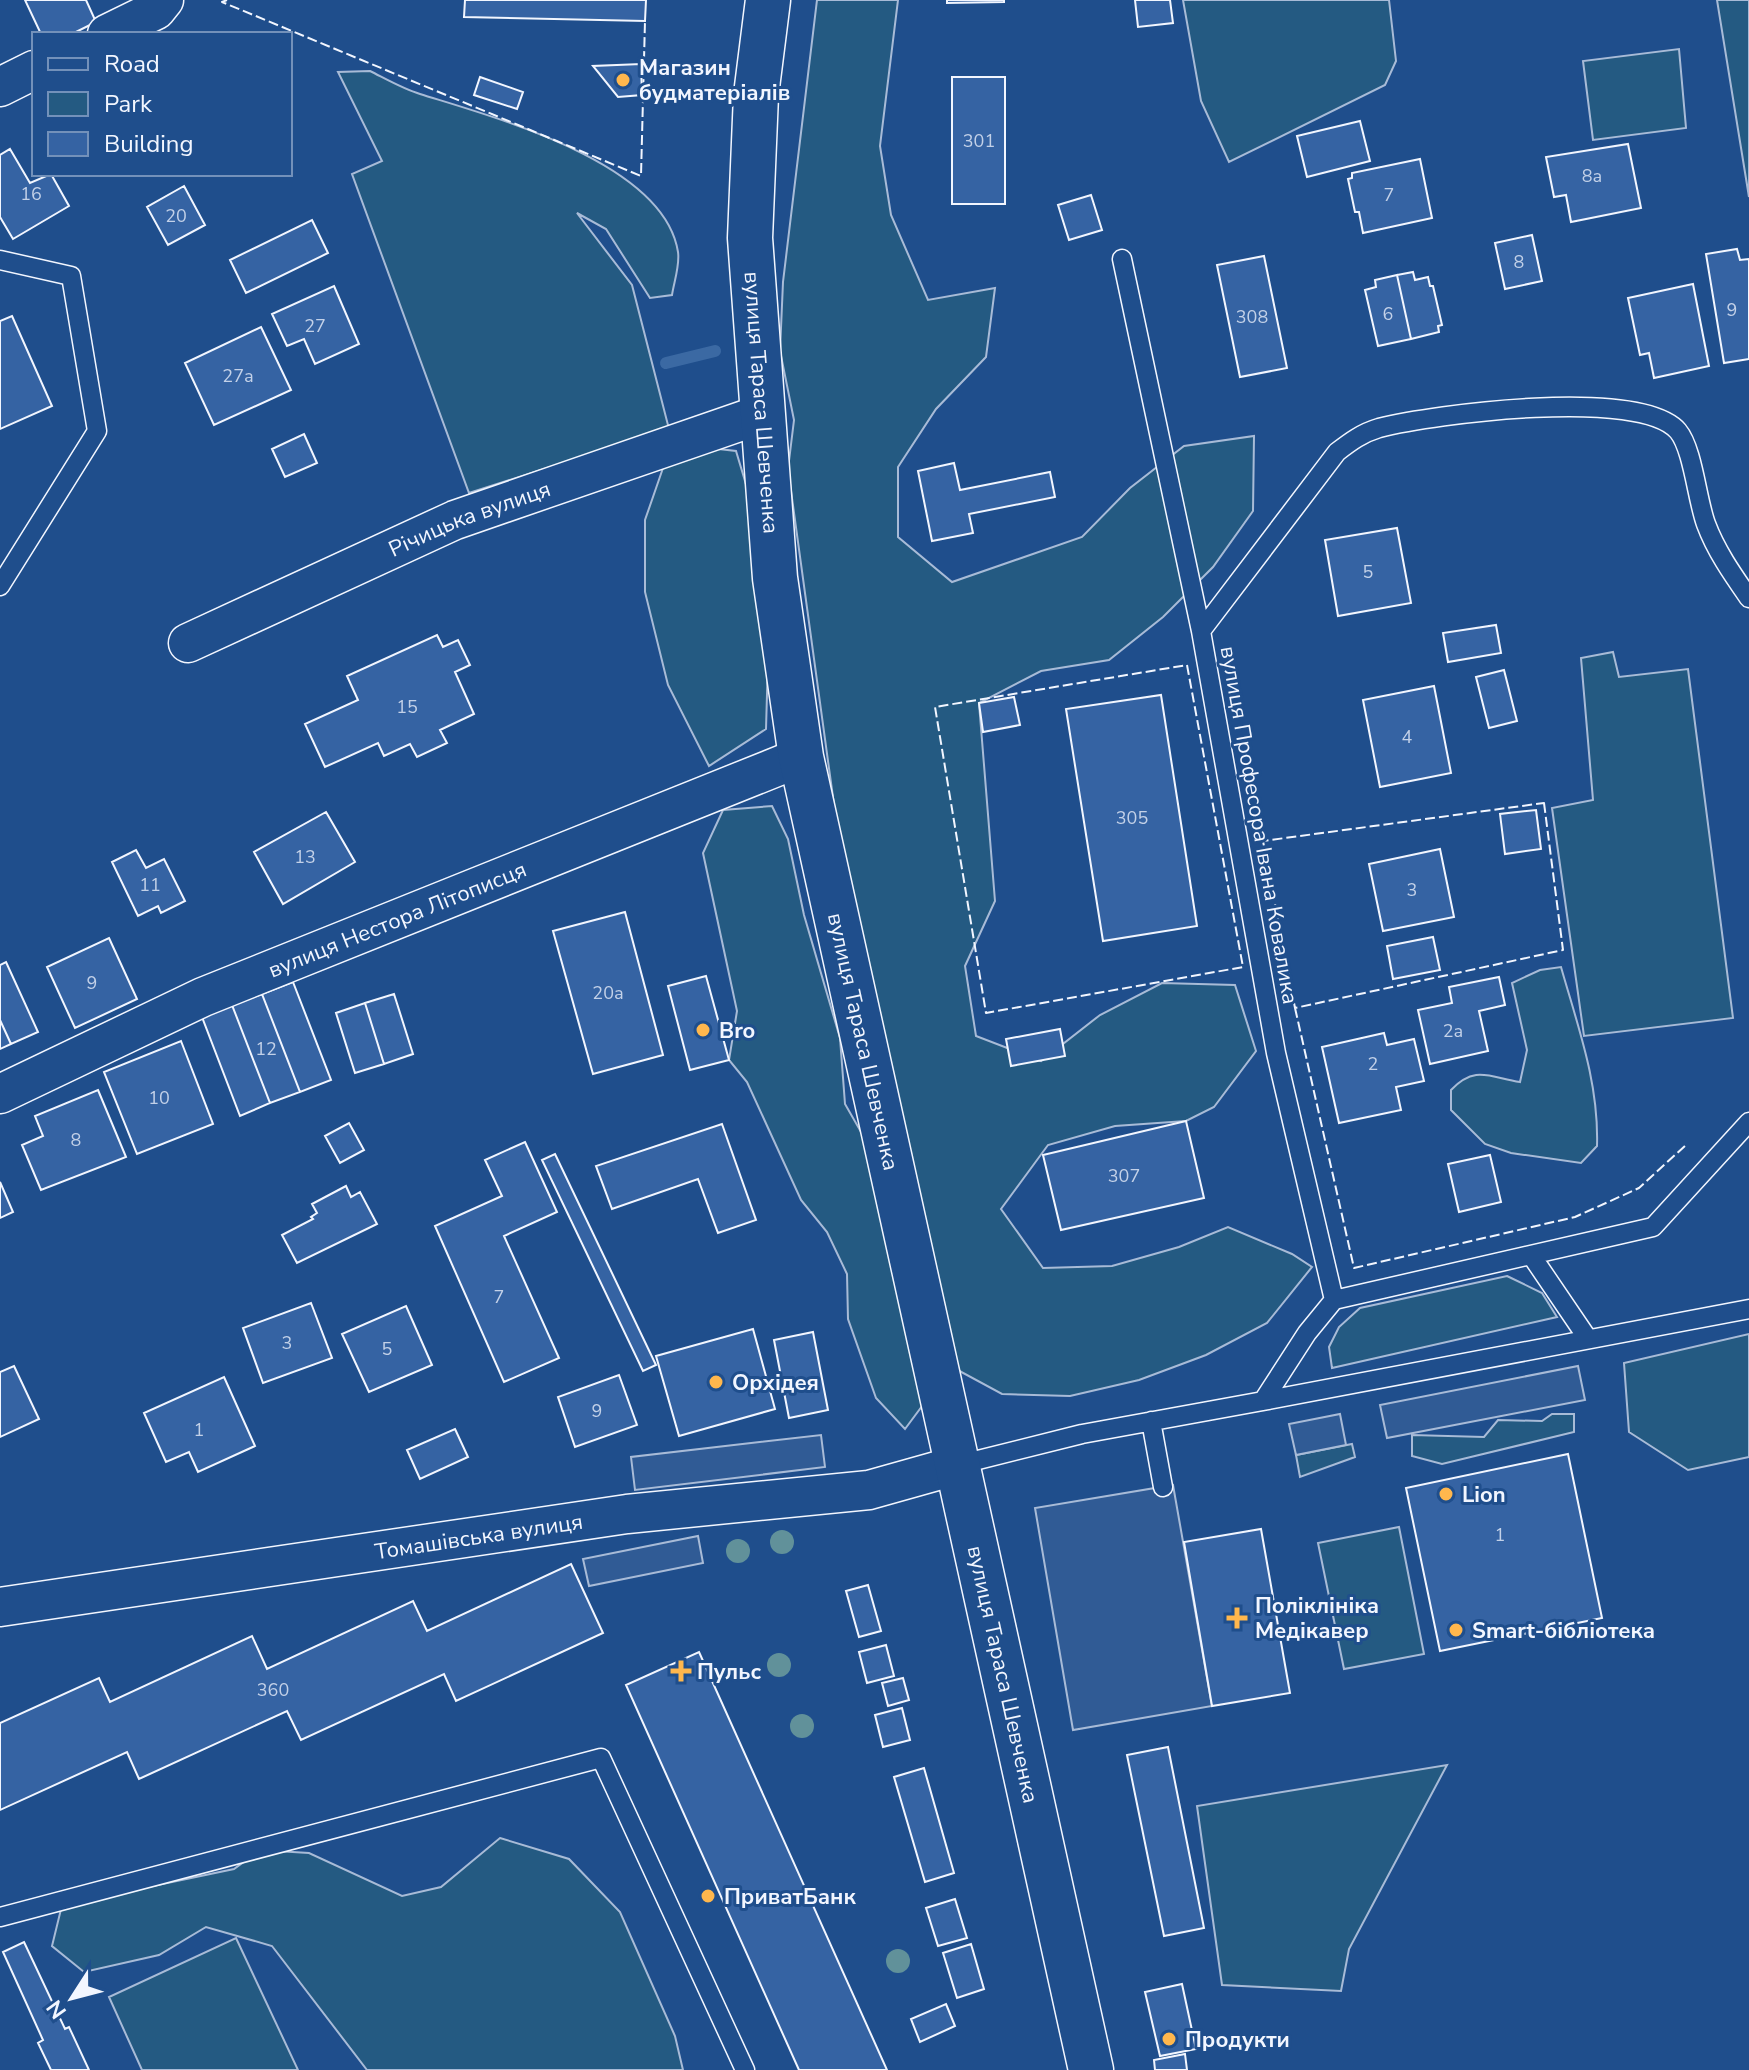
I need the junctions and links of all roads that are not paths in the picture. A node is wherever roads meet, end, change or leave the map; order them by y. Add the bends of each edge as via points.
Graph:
1 (164, 0) edge
2 (768, 0) edge
3 (111, 32) edge
4 (32, 71) edge
5 (0, 87) edge
6 (1122, 259) dead end
7 (0, 260) edge
8 (762, 414) junction
9 (0, 586) edge
10 (1749, 598) edge
11 (1201, 631) junction
12 (188, 643) dead end
13 (801, 757) junction
14 (0, 1094) edge
15 (1749, 1122) edge
16 (1531, 1255) junction
17 (1334, 1300) junction
18 (1749, 1309) edge
19 (1588, 1339) junction
20 (1263, 1401) junction
21 (1151, 1421) junction
22 (958, 1465) junction
23 (1163, 1487) dead end
24 (0, 1607) edge
25 (0, 1917) edge
26 (745, 2070) edge
27 (1091, 2070) edge

1 - 3 street via 156,10
2 - 8 main road, вулиця Тараса Шевченка via 756,95 750,238
4 - 5 street
6 - 11 lane
7 - 9 lane via 71,276 97,431
8 - 12 street, Річицька вулиця via 455,520
8 - 13 main road, вулиця Тараса Шевченка via 775,578
10 - 11 lane, вулиця Професора Івана Ковалика via 1707,526 1679,432 1661,417 1638,410 1549,407 1437,417 1357,437 1318,474
11 - 17 lane, вулиця Професора Івана Ковалика via 1276,1053
13 - 14 street, вулиця Нестора Літописця via 203,997
13 - 22 main road, вулиця Тараса Шевченка
15 - 16 lane via 1653,1227
16 - 17 lane
16 - 19 lane
17 - 20 lane
18 - 19 lane
19 - 20 lane
20 - 21 lane
21 - 22 lane
21 - 23 lane
22 - 24 street, Томашівська вулиця via 869,1490 627,1514
22 - 27 main road, вулиця Тараса Шевченка
25 - 26 lane via 601,1758

